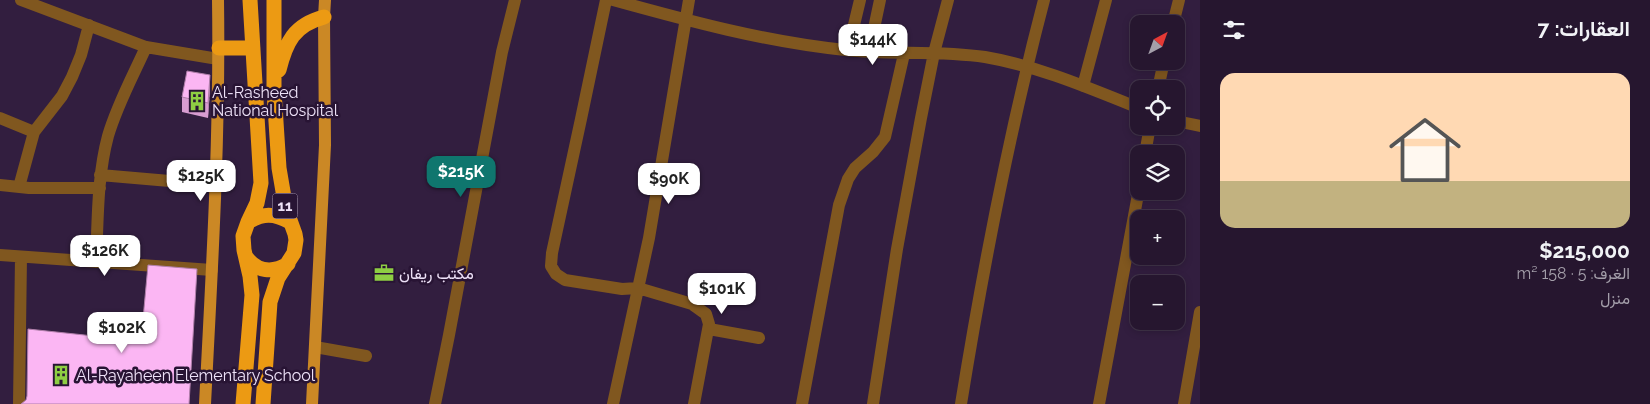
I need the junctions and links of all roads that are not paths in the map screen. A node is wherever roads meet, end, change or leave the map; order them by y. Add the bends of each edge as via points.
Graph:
1 (21, 0) edge
2 (218, 0) edge
3 (250, 0) edge
4 (274, 0) edge
5 (325, 0) edge
6 (515, 0) edge
7 (606, 0) edge
8 (613, 0) edge
9 (689, 0) edge
10 (860, 0) edge
11 (880, 0) edge
12 (948, 0) edge
13 (1044, 0) edge
14 (1106, 0) edge
15 (1179, 0) edge
16 (56, 6) edge
17 (1175, 15) edge
18 (324, 17) junction
19 (686, 20) junction
20 (89, 25) junction
21 (146, 47) junction
22 (253, 48) junction
23 (848, 50) junction
24 (869, 52) junction
25 (934, 53) junction
26 (219, 54) junction
27 (904, 54) junction
28 (1026, 67) junction
29 (1083, 86) junction
30 (274, 91) junction
31 (1130, 104) edge
32 (0, 118) edge
33 (1185, 123) edge
34 (1200, 126) edge
35 (34, 132) junction
36 (100, 182) junction
37 (0, 185) edge
38 (216, 185) junction
39 (19, 187) junction
40 (1137, 200) edge
41 (248, 222) junction
42 (290, 222) junction
43 (0, 255) edge
44 (21, 257) junction
45 (246, 257) junction
46 (96, 262) junction
47 (288, 264) junction
48 (212, 270) junction
49 (638, 288) junction
50 (1200, 312) edge
51 (708, 329) junction
52 (759, 338) dead end
53 (316, 347) junction
54 (366, 356) dead end
55 (19, 404) edge
56 (205, 404) edge
57 (243, 404) edge
58 (263, 404) edge
59 (312, 404) edge
60 (435, 404) edge
61 (613, 404) edge
62 (694, 404) edge
63 (802, 404) edge
64 (873, 404) edge
65 (961, 404) edge
66 (1099, 404) edge
67 (1184, 404) edge

1 - 16 street
2 - 26 main road
3 - 22 highway, 11
4 - 30 highway, 11
5 - 18 main road
6 - 60 street via 502,52
7 - 49 street via 551,266 556,274 574,282
8 - 19 street
9 - 19 street
10 - 23 street
11 - 24 street
12 - 25 street
13 - 28 street
14 - 29 street
15 - 17 street
16 - 20 street
18 - 30 highway via 308,23 289,40
18 - 53 main road via 325,145
19 - 23 street via 760,37
19 - 49 street
20 - 21 street
20 - 35 street via 72,78
21 - 26 street
21 - 36 street via 108,136
22 - 26 highway
22 - 41 highway, 11 via 261,183 257,203
23 - 24 street
24 - 27 street
25 - 27 street
25 - 28 street via 986,57
25 - 64 street via 897,249
26 - 38 main road
27 - 63 street via 885,137 855,168 839,205
28 - 29 street
28 - 65 street via 997,202
29 - 31 street
30 - 42 highway, 11 via 280,182
32 - 35 street
33 - 34 street
35 - 39 street
36 - 38 street
36 - 39 street
36 - 46 street
37 - 39 street
38 - 48 main road
40 - 66 street
41 - 42 highway via 269,214
41 - 45 highway, 11 via 243,236
42 - 47 highway, 11 via 296,246
43 - 44 street
44 - 46 street
44 - 55 street
45 - 47 highway via 250,263 269,270
45 - 57 highway, 11 via 252,295
46 - 48 street
47 - 58 highway, 11 via 278,278 270,302
48 - 56 main road
49 - 51 street via 703,310 708,318
49 - 61 street
50 - 67 street
51 - 52 street
51 - 62 street
53 - 54 street
53 - 59 main road

